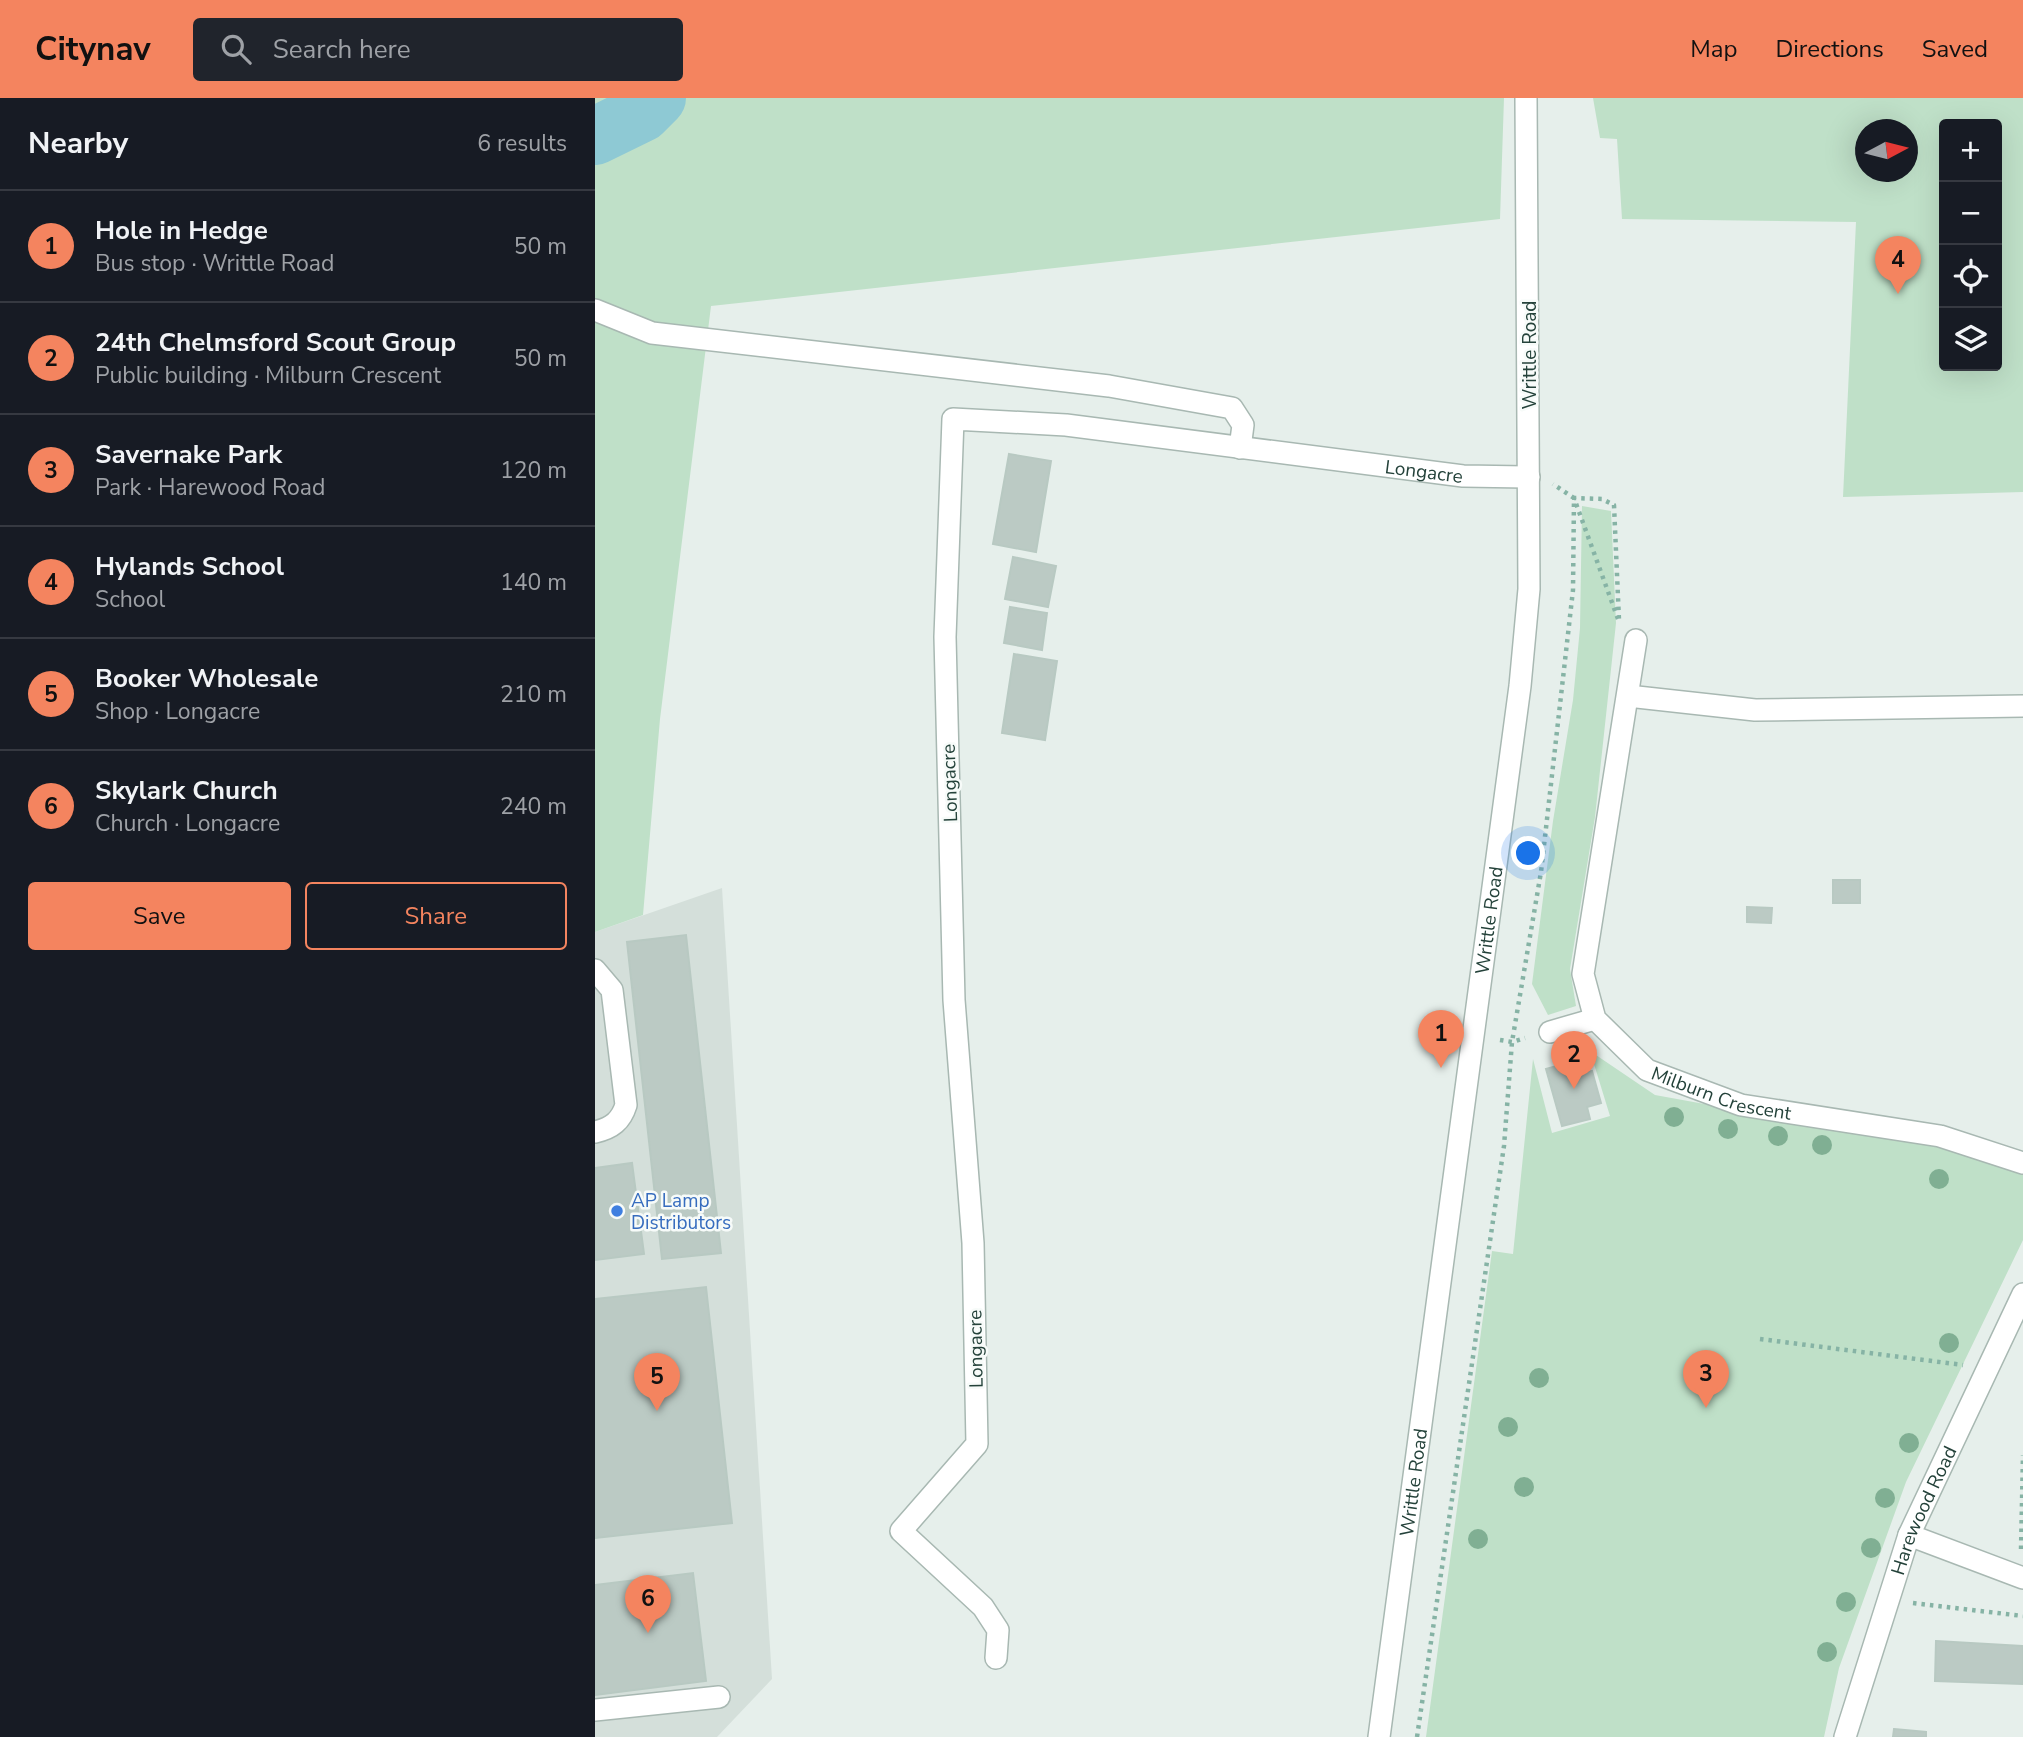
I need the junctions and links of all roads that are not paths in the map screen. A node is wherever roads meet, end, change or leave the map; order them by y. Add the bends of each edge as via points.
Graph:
1 (1526, 98) edge
2 (595, 310) edge
3 (1240, 448) junction
4 (1529, 477) junction
5 (1636, 639) road end
6 (1627, 696) junction
7 (2023, 706) edge
8 (595, 970) edge
9 (1595, 1019) junction
10 (1550, 1032) road end
11 (595, 1132) edge
12 (2023, 1163) edge
13 (2023, 1294) edge
14 (1909, 1535) junction
15 (2022, 1578) edge
16 (996, 1658) dead end
17 (719, 1697) dead end
18 (595, 1710) edge
19 (1379, 1737) edge
20 (1845, 1737) edge

1 - 4 street, Writtle Road
2 - 3 street via 652,333 1109,386 1232,408 1243,425
3 - 4 street, Longacre via 1408,470
3 - 16 street, Longacre via 1066,425 953,419 945,637 954,1000 973,1243 977,1444 901,1531 983,1607 998,1630
4 - 19 street, Writtle Road via 1529,589 1520,686
5 - 6 street
6 - 7 street via 1755,710
6 - 9 street via 1583,974
8 - 11 street via 612,990 626,1105 615,1124
9 - 10 street
9 - 12 street, Milburn Crescent via 1647,1070 1741,1105 1940,1136
13 - 14 street, Harewood Road
14 - 15 street
14 - 20 street, Harewood Road
17 - 18 street

